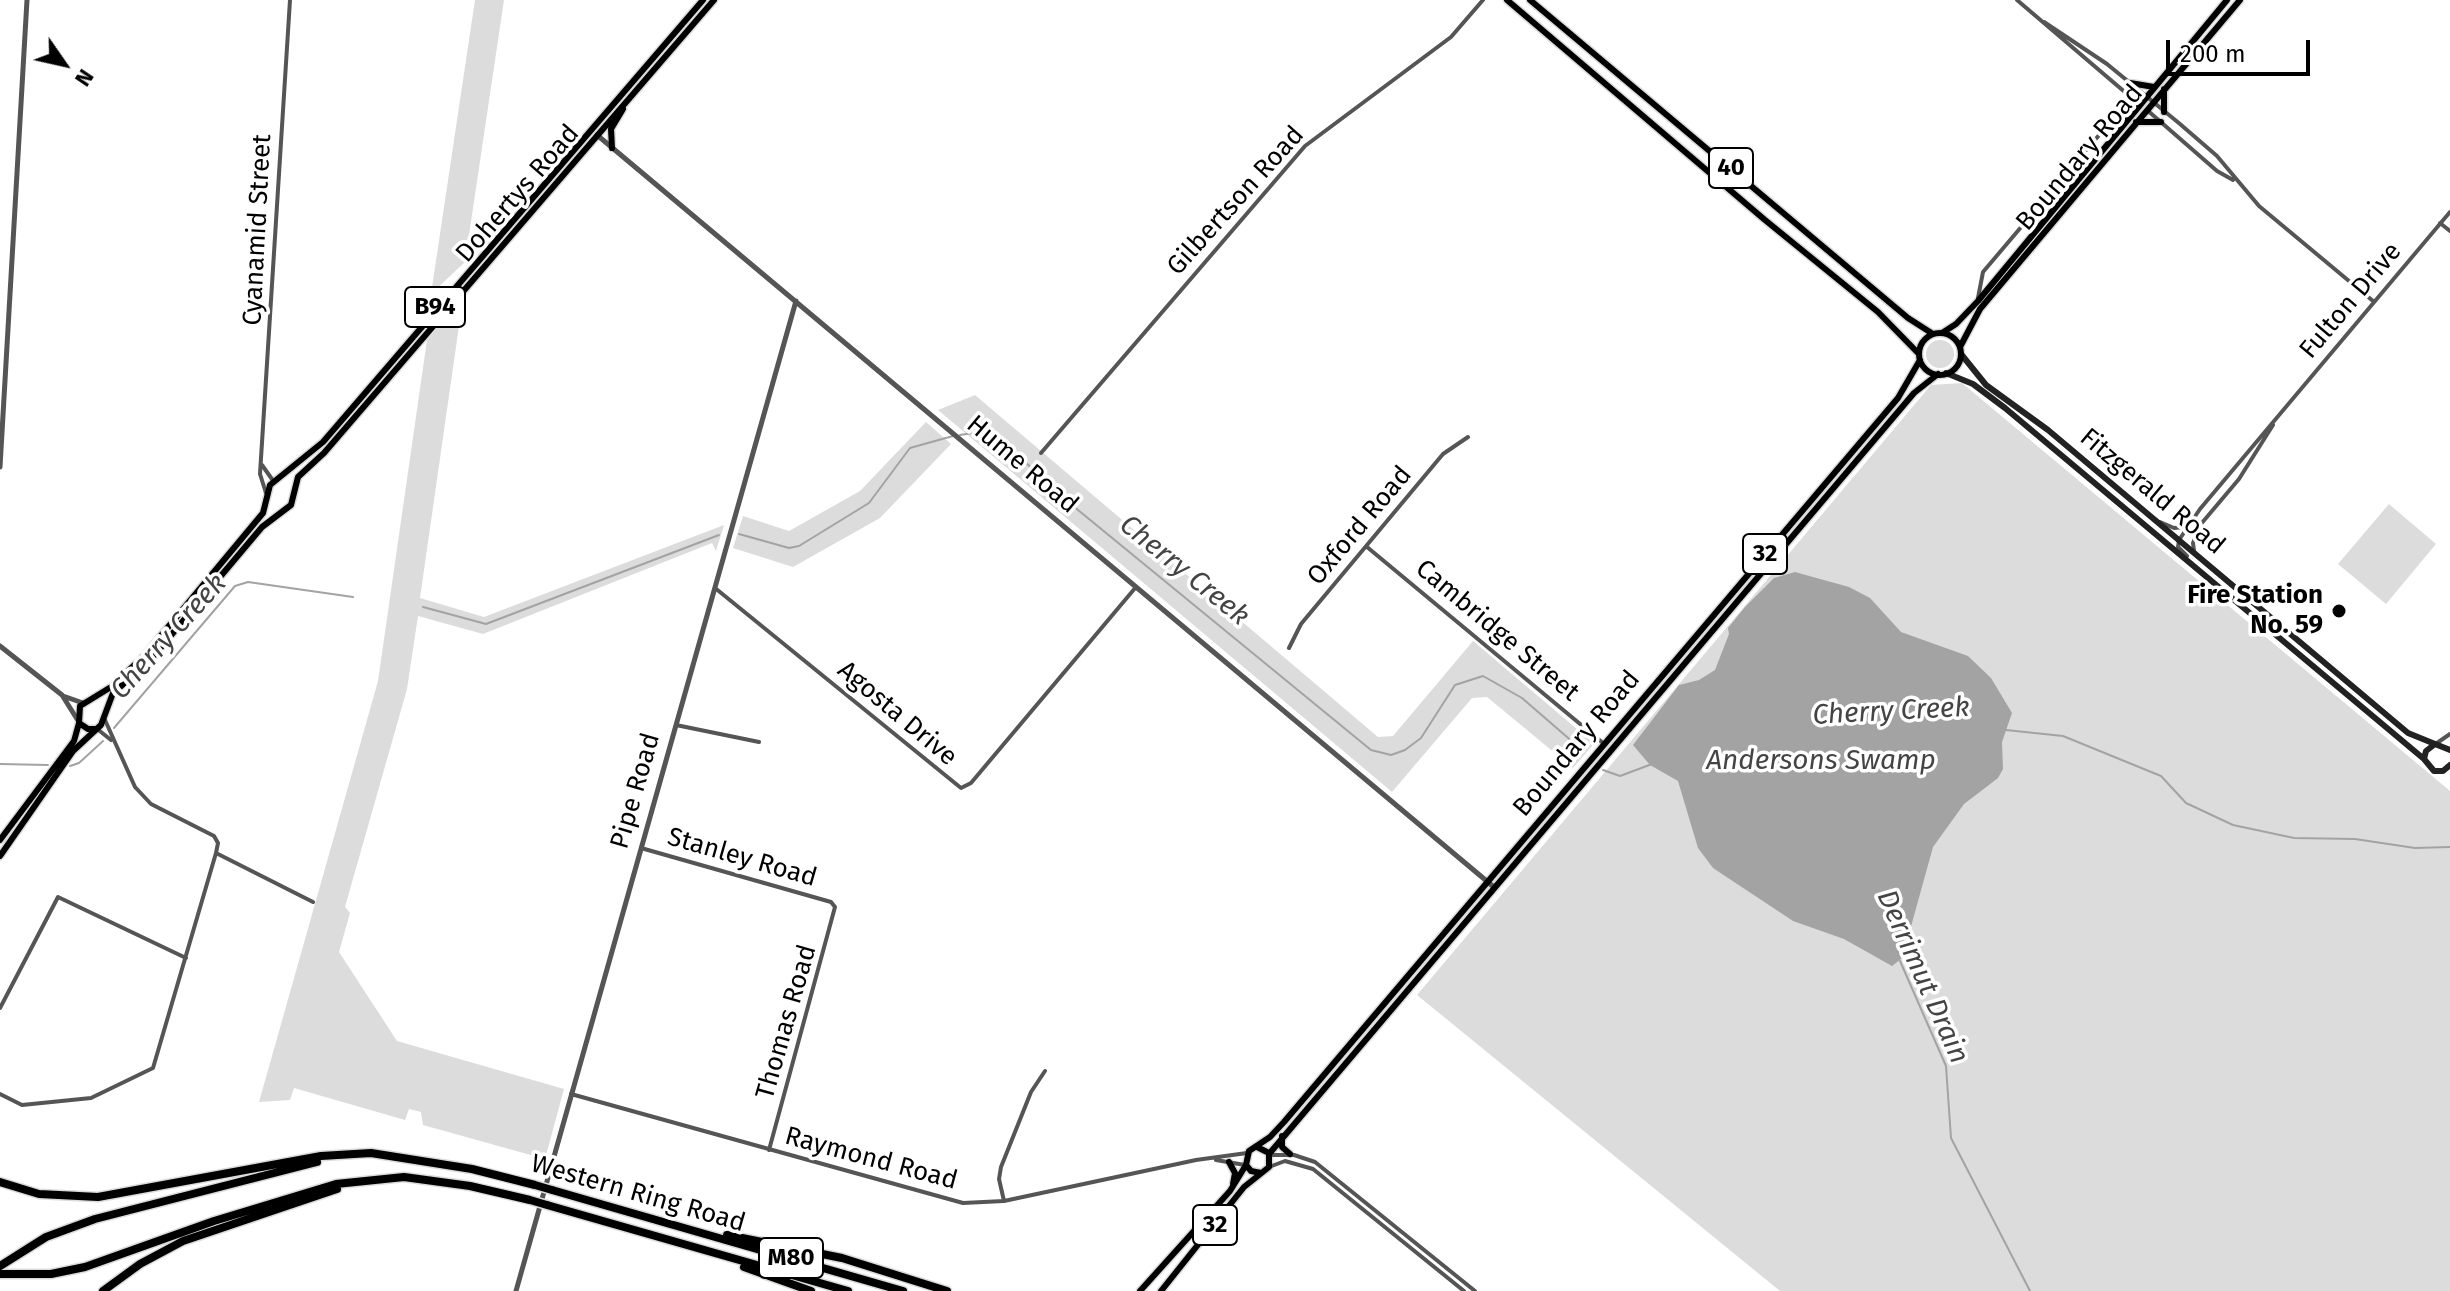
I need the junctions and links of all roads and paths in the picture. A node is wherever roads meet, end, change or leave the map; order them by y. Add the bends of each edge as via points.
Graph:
1 (27, 0) edge
2 (290, 0) edge
3 (703, 0) edge
4 (714, 0) edge
5 (1483, 0) edge
6 (1507, 0) edge
7 (1530, 0) edge
8 (2017, 0) edge
9 (2227, 0) edge
10 (2240, 0) edge
11 (2044, 22) junction
12 (2107, 64) junction
13 (2100, 73) junction
14 (2130, 83) junction
15 (638, 86) junction
16 (2154, 87) junction
17 (2164, 89) junction
18 (2130, 97) junction
19 (2152, 103) junction
20 (2144, 104) junction
21 (2164, 112) junction
22 (2136, 122) junction
23 (2161, 122) junction
24 (2121, 126) junction
25 (590, 129) junction
26 (596, 134) junction
27 (2100, 134) dead end
28 (612, 148) junction
29 (1718, 158) junction
30 (2079, 159) junction
31 (2093, 161) junction
32 (1707, 171) junction
33 (2235, 181) junction
34 (2450, 212) edge
35 (2440, 223) junction
36 (2450, 231) edge
37 (796, 301) junction
38 (1978, 301) junction
39 (2374, 302) junction
40 (1942, 333) junction
41 (1933, 334) junction
42 (1960, 351) junction
43 (1920, 357) junction
44 (1942, 374) junction
45 (2280, 413) junction
46 (1468, 437) dead end
47 (1041, 453) dead end
48 (262, 463) junction
49 (0, 467) edge
50 (2230, 473) junction
51 (2239, 479) junction
52 (275, 481) junction
53 (294, 489) junction
54 (266, 497) junction
55 (284, 509) junction
56 (2151, 517) junction
57 (2185, 527) junction
58 (2179, 542) junction
59 (1367, 547) junction
60 (2195, 555) junction
61 (2200, 572) junction
62 (715, 587) junction
63 (1136, 587) junction
64 (0, 646) edge
65 (1289, 648) dead end
66 (62, 695) junction
67 (86, 703) junction
68 (104, 716) junction
69 (78, 721) junction
70 (676, 725) junction
71 (95, 728) junction
72 (2450, 734) edge
73 (112, 742) junction
74 (759, 742) dead end
75 (1603, 743) junction
76 (2436, 743) junction
77 (1611, 750) junction
78 (2450, 750) edge
79 (2424, 759) junction
80 (2450, 765) edge
81 (2439, 771) junction
82 (2450, 774) edge
83 (0, 840) edge
84 (641, 848) junction
85 (216, 853) junction
86 (0, 856) edge
87 (1486, 882) junction
88 (1495, 888) junction
89 (313, 902) dead end
90 (834, 904) joint
91 (186, 958) junction
92 (0, 1008) edge
93 (1045, 1071) dead end
94 (0, 1094) edge
95 (571, 1094) junction
96 (1282, 1136) junction
97 (1257, 1147) junction
98 (769, 1150) junction
99 (1247, 1153) junction
100 (1270, 1154) junction
101 (1290, 1154) junction
102 (405, 1158) junction
103 (1213, 1159) junction
104 (1229, 1162) junction
105 (1246, 1165) junction
106 (1269, 1167) junction
107 (1261, 1173) junction
108 (404, 1177) junction
109 (0, 1182) edge
110 (1230, 1191) junction
111 (1004, 1201) junction
112 (1377, 1212) junction
113 (1373, 1217) junction
114 (679, 1226) junction
115 (693, 1249) junction
116 (0, 1266) edge
117 (0, 1274) edge
118 (516, 1290) edge
119 (103, 1291) edge
120 (526, 1291) edge
121 (811, 1291) edge
122 (848, 1291) edge
123 (903, 1291) edge
124 (947, 1291) edge
125 (1140, 1291) edge
126 (1161, 1291) edge
127 (1464, 1291) edge
128 (1475, 1291) edge

1 - 49 street
2 - 48 street, Cyanamid Street
3 - 25 main road, Dohertys Road / B94
4 - 15 main road, Dohertys Road / B94
5 - 47 street, Gilbertson Road via 1451,37 1305,146
6 - 32 main road, 40
7 - 29 main road, 40
8 - 11 street
9 - 16 main road, Boundary Road
10 - 17 main road, Boundary Road
11 - 12 street
11 - 13 street
12 - 13 street
12 - 14 street
13 - 18 street
14 - 16 main road
14 - 20 street
15 - 26 main road, Dohertys Road / B94
15 - 28 main road via 614,122
16 - 20 main road, Boundary Road
17 - 19 main road, Boundary Road
17 - 21 main road
18 - 20 street
18 - 24 main road
19 - 20 main road, Boundary Road
19 - 21 street
20 - 22 main road, Boundary Road
20 - 23 street
20 - 24 main road, Boundary Road
21 - 33 street via 2217,156
22 - 23 main road
22 - 42 main road, Boundary Road via 1980,309
23 - 33 street
24 - 31 main road, Boundary Road
25 - 26 main road
25 - 52 main road, Dohertys Road / B94 via 323,442
26 - 28 street, Hume Road
26 - 53 main road, Dohertys Road / B94 via 298,477
27 - 30 street, Boundary Road
28 - 37 street, Hume Road
29 - 32 main road
29 - 41 main road, 40
30 - 31 street, Boundary Road
30 - 38 street, Boundary Road via 1983,272
31 - 38 main road, Boundary Road
32 - 43 main road, 40 via 1878,312
33 - 39 street
34 - 35 street, Fulton Drive
35 - 36 street
35 - 39 street, Fulton Drive
37 - 62 street, Pipe Road
37 - 63 street, Hume Road
38 - 40 main road, Boundary Road
39 - 45 street, Fulton Drive
40 - 41 main road
40 - 42 main road via 1953,337
41 - 43 main road via 1921,344
42 - 44 main road via 1955,368
42 - 56 main road, Fitzgerald Road via 1986,385
43 - 44 main road, 40 via 1925,369
43 - 75 main road, Boundary Road / 32 via 1898,398
44 - 61 main road, Fitzgerald Road via 1962,378 2005,408
44 - 77 main road, Boundary Road / 32 via 1914,393
45 - 50 street, Fulton Drive
45 - 51 street, Fulton Drive
46 - 59 street, Oxford Road via 1443,454
48 - 52 street
48 - 54 street, Cyanamid Street
50 - 51 street
50 - 57 street, Fulton Drive
51 - 60 street, Fulton Drive via 2201,524 2193,543
52 - 53 main road
52 - 54 main road, B94
53 - 55 main road, B94 via 294,502
54 - 55 main road via 276,509
54 - 67 main road, B94 via 261,516 144,656
55 - 68 main road, B94 via 262,527 146,665 113,693
56 - 57 street via 2174,528
56 - 58 main road, Fitzgerald Road
57 - 58 street, Fulton Drive
58 - 60 main road, Fitzgerald Road
58 - 61 street
59 - 65 street, Oxford Road via 1301,624
59 - 75 street, Cambridge Street
60 - 76 main road, Fitzgerald Road via 2408,733
61 - 79 main road, Fitzgerald Road
62 - 63 street, Agosta Drive via 961,788 971,783
62 - 70 street, Pipe Road
63 - 87 street, Hume Road
64 - 66 street
66 - 67 street
66 - 69 street
67 - 68 main road via 97,703
67 - 69 main road, B94
68 - 71 main road, B94
68 - 73 street
69 - 71 main road
69 - 83 main road, B94 via 74,741
70 - 74 street
70 - 84 street, Pipe Road
71 - 73 street
71 - 86 main road, B94
72 - 76 street
73 - 85 street via 135,787 151,804 214,836
75 - 77 main road
75 - 87 main road, Boundary Road / 32
76 - 78 main road, Fitzgerald Road
76 - 79 main road
77 - 88 main road, Boundary Road / 32
79 - 81 main road, Fitzgerald Road
80 - 81 main road
81 - 82 main road
84 - 90 street, Stanley Road
84 - 95 street, Pipe Road
85 - 89 street
85 - 91 street
87 - 88 street, Hume Road
87 - 97 main road, Boundary Road / 32 via 1284,1122
88 - 96 main road, Boundary Road / 32
90 - 98 street, Thomas Road via 836,913
91 - 92 street via 58,897
91 - 94 street via 157,1061 146,1074 91,1098 22,1105
93 - 111 street via 1001,1167
95 - 98 street, Raymond Road
95 - 118 street, Pipe Road
96 - 100 main road, Boundary Road / 32
96 - 101 main road via 1282,1147
97 - 99 main road, 32
97 - 100 main road
98 - 111 street, Raymond Road via 943,1199
99 - 103 street, Raymond Road
99 - 105 main road, 32
100 - 101 street
100 - 106 main road
101 - 112 street via 1319,1164
102 - 109 highway via 371,1153 321,1156 98,1197 39,1194
102 - 114 highway, Western Ring Road / M80, bridge via 472,1169
102 - 116 highway via 321,1162 245,1179 95,1219 46,1237
103 - 104 street, Raymond Road
103 - 111 street, Raymond Road
104 - 105 street, Raymond Road
104 - 110 main road via 1235,1173
105 - 107 main road, 32
105 - 110 main road, 32
106 - 107 main road, 32
106 - 113 street via 1280,1161 1307,1166
107 - 126 main road, 32
108 - 115 highway, Western Ring Road / M80, bridge via 530,1200
108 - 117 highway via 302,1192 85,1267 35,1276
108 - 119 highway via 336,1189 204,1233 160,1252
110 - 125 main road, 32
112 - 113 street
112 - 128 street
113 - 127 street
114 - 123 highway, Western Ring Road / M80
114 - 124 highway via 834,1256
115 - 121 highway
115 - 122 highway, Western Ring Road / M80
118 - 120 street

